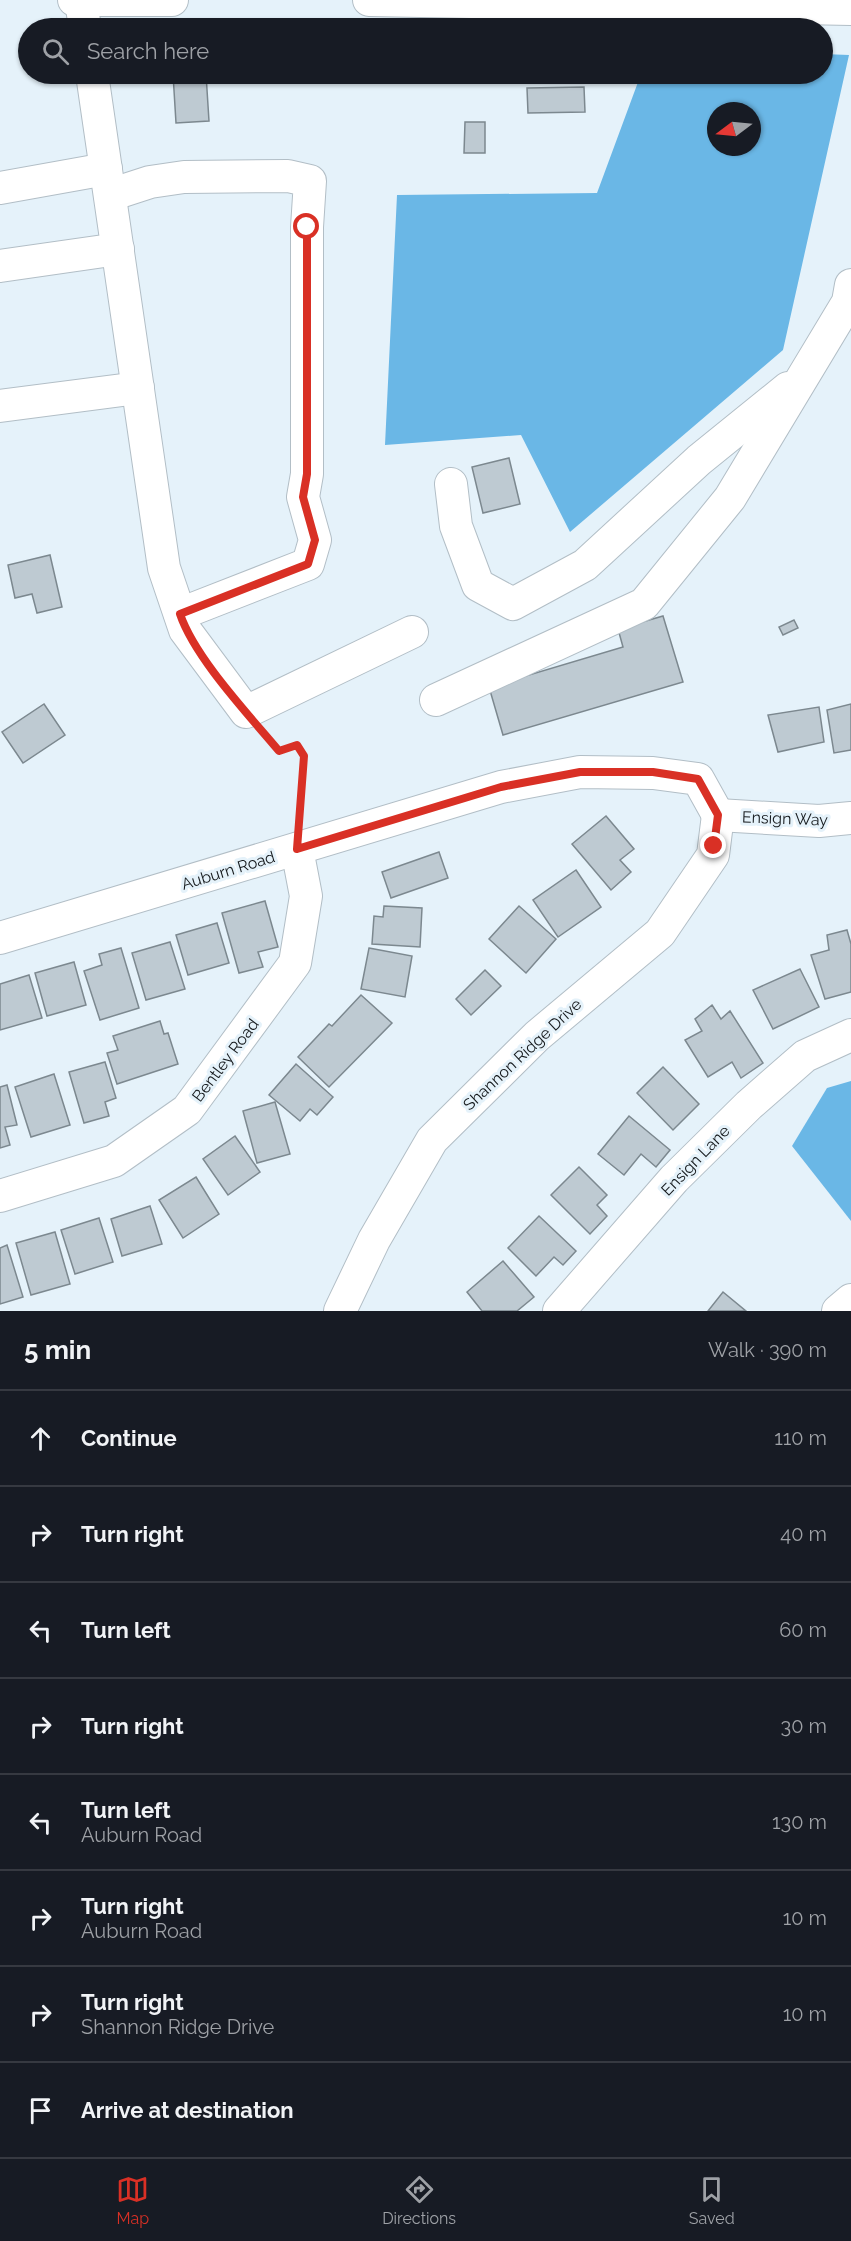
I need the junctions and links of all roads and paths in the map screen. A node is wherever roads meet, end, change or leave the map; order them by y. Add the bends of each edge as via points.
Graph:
1 (74, 0) edge
2 (172, 0) edge
3 (369, 0) edge
4 (81, 1) edge
5 (851, 9) edge
6 (84, 18) edge
7 (93, 84) edge
8 (108, 182) junction
9 (0, 188) edge
10 (118, 249) junction
11 (0, 266) edge
12 (851, 285) edge
13 (805, 374) junction
14 (138, 388) junction
15 (0, 406) edge
16 (451, 484) dead end
17 (180, 614) junction
18 (412, 632) dead end
19 (436, 700) dead end
20 (246, 712) junction
21 (718, 815) junction
22 (851, 818) edge
23 (297, 849) junction
24 (0, 938) edge
25 (851, 1035) edge
26 (0, 1196) edge
27 (851, 1300) edge
28 (340, 1311) edge
29 (560, 1311) edge
30 (838, 1311) edge

1 - 4 street
2 - 4 street
3 - 5 street
4 - 6 street
7 - 8 street
8 - 9 street
8 - 10 street
8 - 17 street via 288,176 309,181 307,474 303,497 315,540 308,564
10 - 11 street
10 - 14 street
12 - 13 street via 848,302
13 - 16 street via 699,460 585,565 513,604 478,585 456,526
13 - 19 street via 730,498 644,604
14 - 15 street
14 - 17 street via 164,568
17 - 20 street via 185,630
18 - 20 street
20 - 23 path via 279,751 297,745 304,756
21 - 22 street, Ensign Way via 819,821
21 - 23 street, Auburn Road via 698,779 653,772 580,772 501,787
21 - 28 street, Shannon Ridge Drive via 713,855 660,933 537,1036 432,1140 374,1240
23 - 24 street, Auburn Road
23 - 26 street, Bentley Road via 306,896 295,963 187,1110 114,1161
25 - 29 street, Ensign Lane via 805,1056 749,1104 674,1179
27 - 30 street

